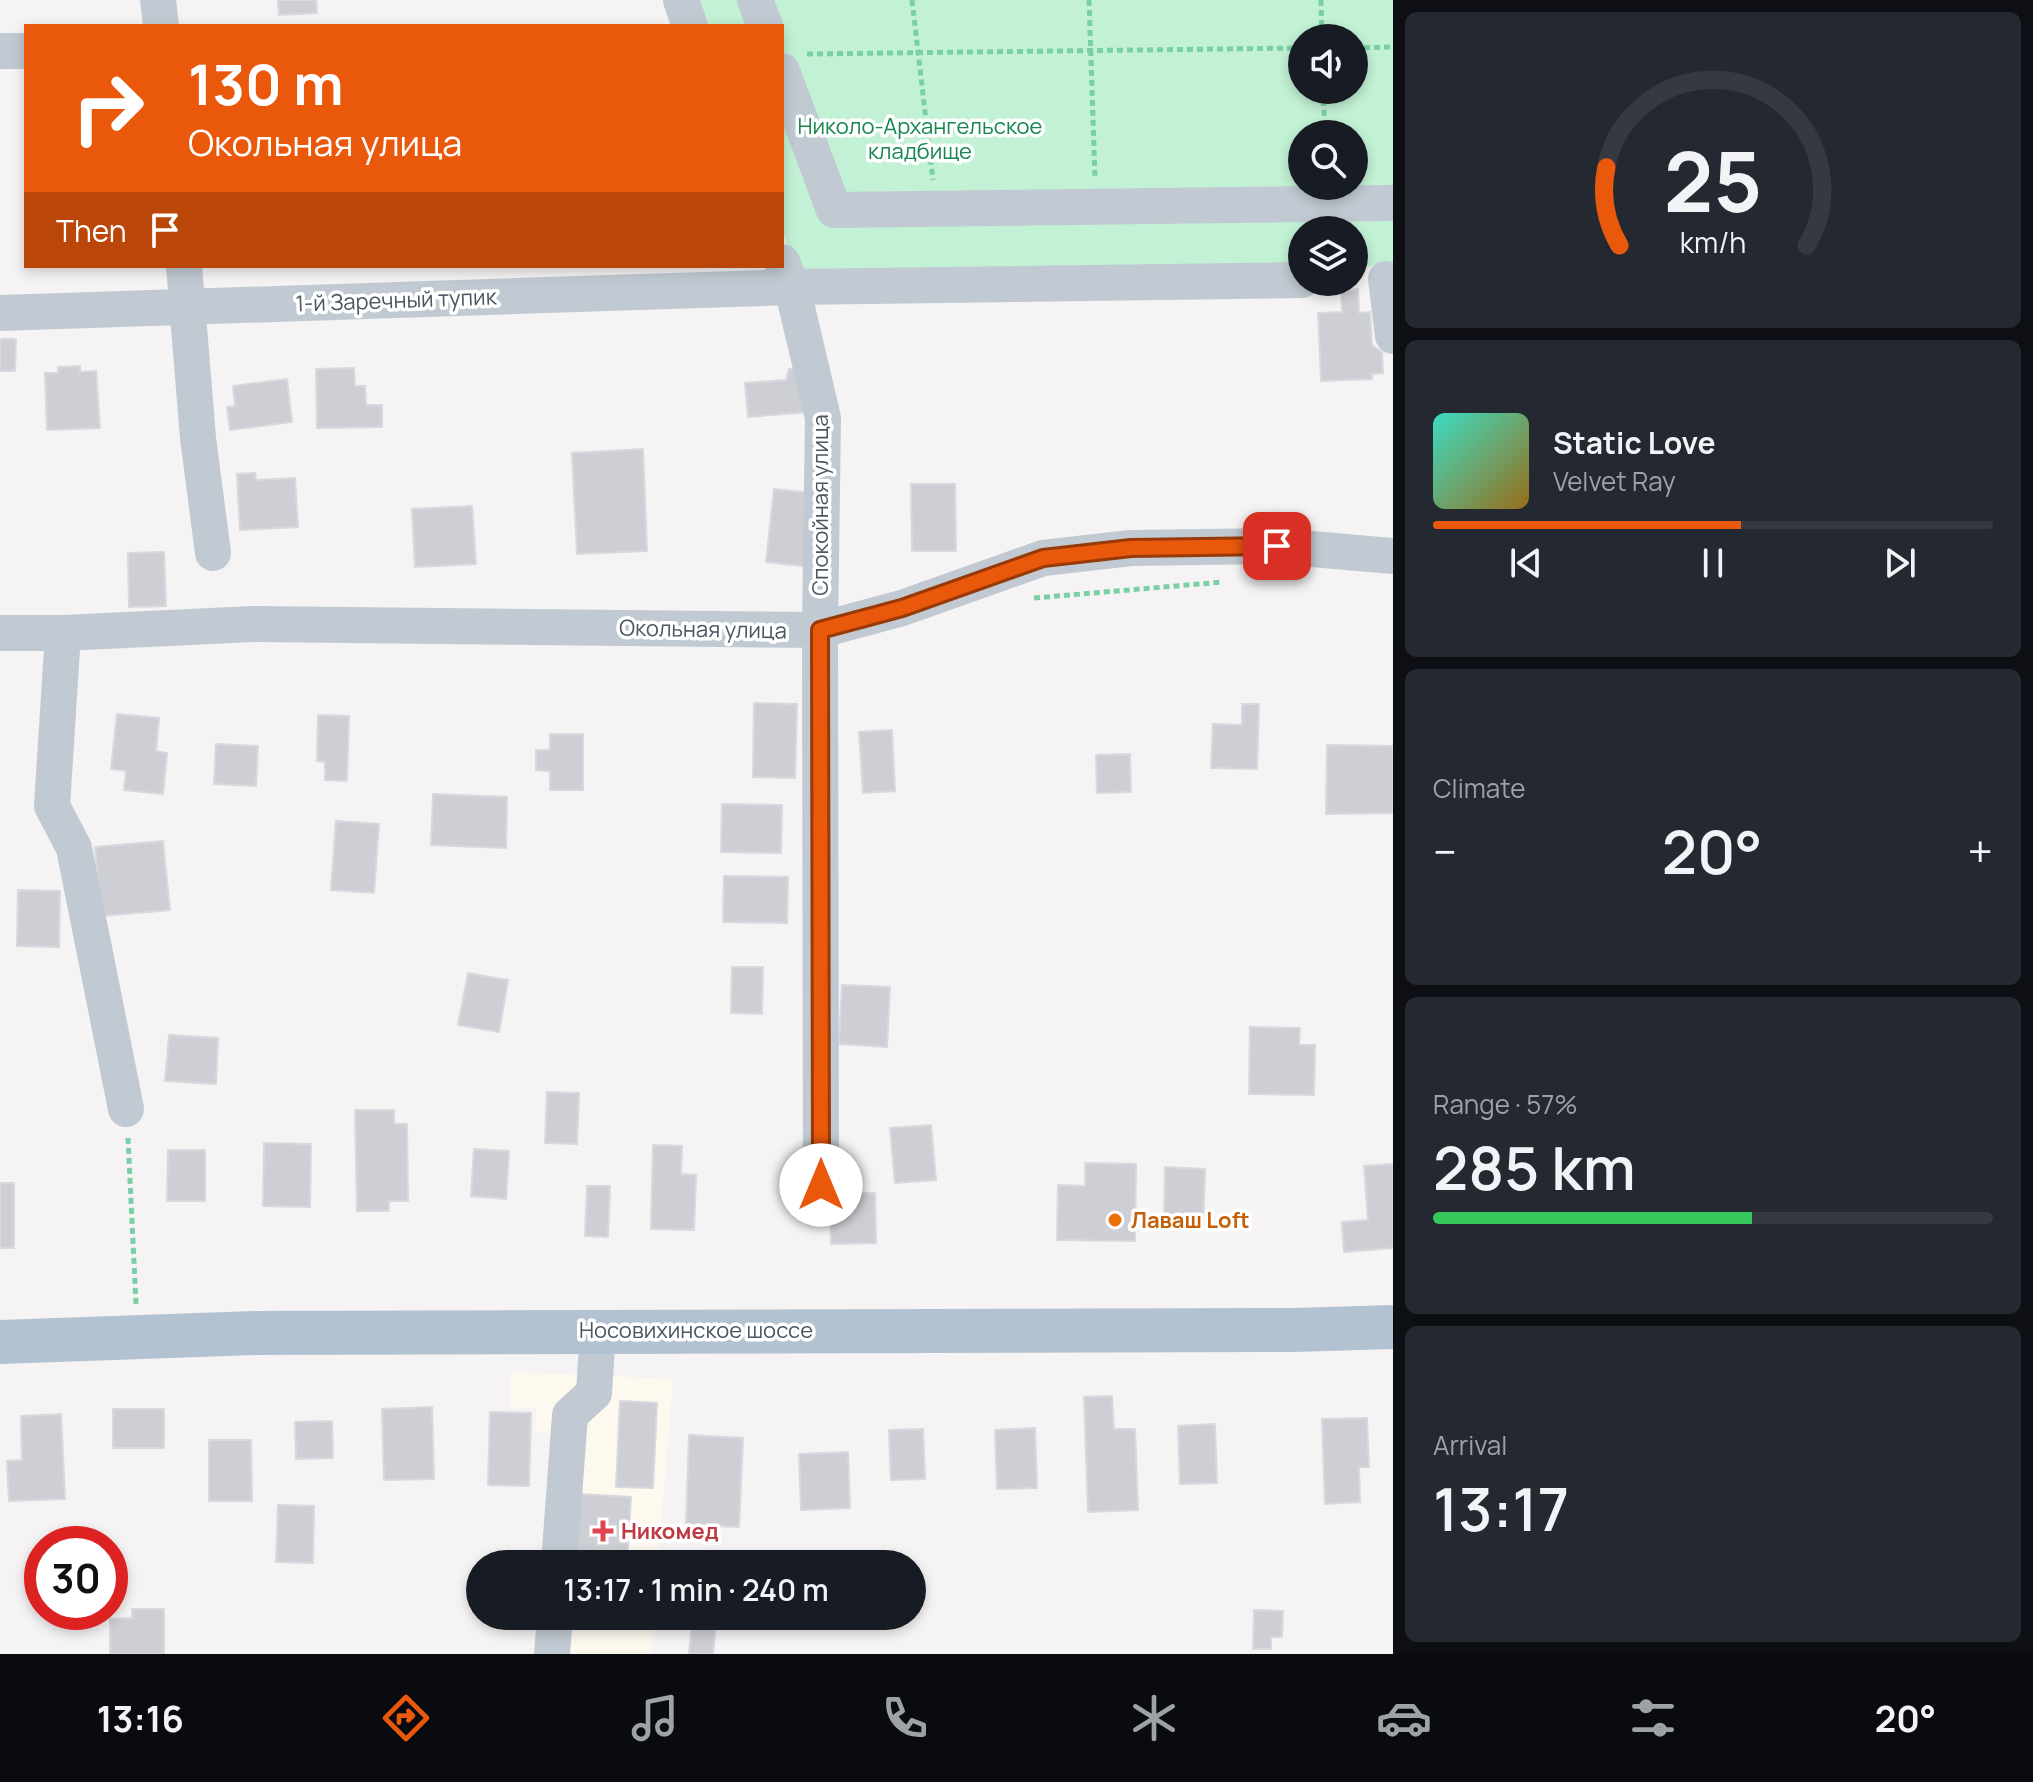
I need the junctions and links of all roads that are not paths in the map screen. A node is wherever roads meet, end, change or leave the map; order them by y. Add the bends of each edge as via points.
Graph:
1 (158, 0) edge
2 (681, 0) edge
3 (755, 0) edge
4 (161, 24) edge
5 (689, 24) edge
6 (764, 24) edge
7 (0, 51) edge
8 (24, 51) edge
9 (790, 63) edge
10 (1393, 203) edge
11 (184, 268) edge
12 (787, 274) edge
13 (1378, 279) edge
14 (1288, 280) edge
15 (188, 307) junction
16 (0, 313) edge
17 (1393, 336) edge
18 (213, 553) dead end
19 (1393, 556) edge
20 (820, 630) junction
21 (0, 633) edge
22 (63, 633) junction
23 (126, 1109) road end
24 (821, 1185) dead end
25 (1393, 1327) edge
26 (598, 1330) junction
27 (0, 1342) edge
28 (560, 1550) edge
29 (554, 1630) edge
30 (552, 1654) edge
31 (569, 1654) edge

1 - 4 street
2 - 5 street
3 - 6 street
7 - 8 street
9 - 10 street via 834,210
11 - 15 street
12 - 14 street, 1-й Заречный тупик
12 - 15 street, 1-й Заречный тупик
12 - 20 street, Спокойная улица via 823,418
13 - 17 street
15 - 16 street, 1-й Заречный тупик
15 - 18 street
19 - 20 street, Окольная улица via 1277,546 1131,548 1043,558 902,608
20 - 22 street, Окольная улица via 253,624
20 - 24 street, Спокойная улица
21 - 22 street, Окольная улица
22 - 23 street via 52,806 74,848
25 - 26 main road, Носовихинское шоссе
26 - 27 main road, Носовихинское шоссе
26 - 28 street via 594,1393 570,1415
29 - 30 street
30 - 31 street

